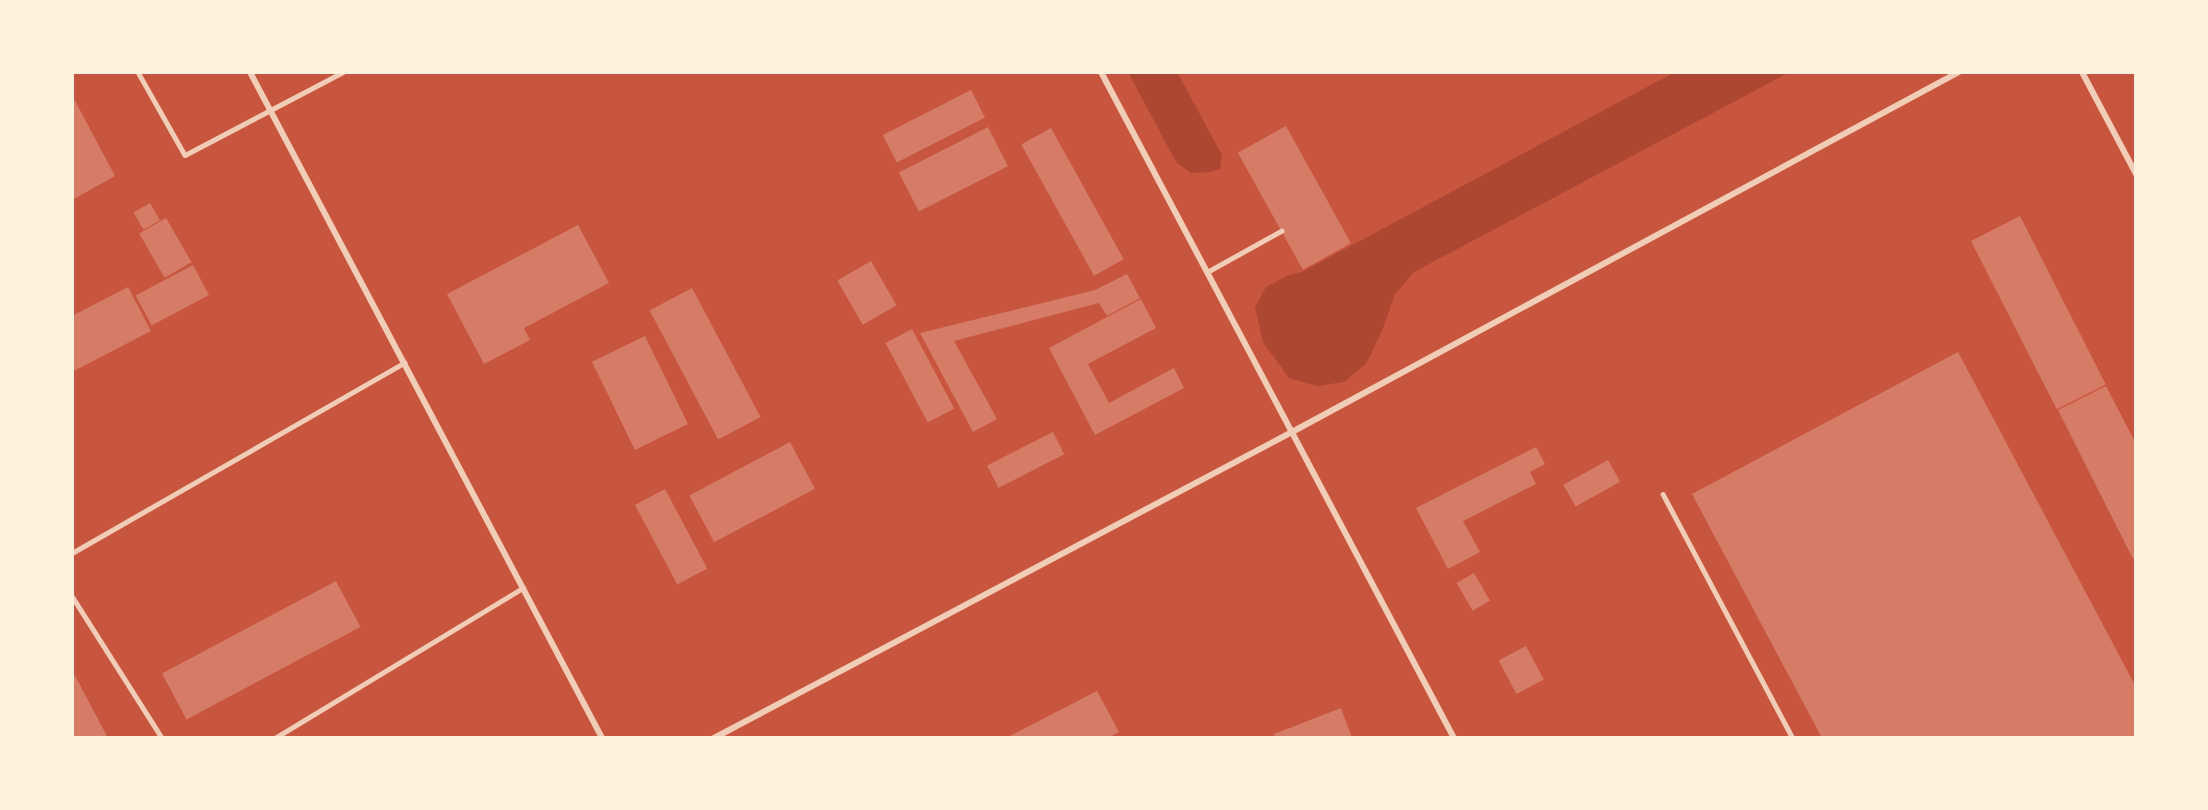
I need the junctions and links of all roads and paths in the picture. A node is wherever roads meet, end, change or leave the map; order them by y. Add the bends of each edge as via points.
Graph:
1 (138, 72) edge
2 (250, 72) edge
3 (343, 72) edge
4 (1101, 72) edge
5 (1959, 72) edge
6 (2082, 72) edge
7 (269, 108) junction
8 (2136, 174) edge
9 (1281, 231) dead end
10 (1207, 272) junction
11 (404, 363) junction
12 (1292, 432) junction
13 (1664, 494) dead end
14 (72, 553) edge
15 (523, 588) junction
16 (72, 596) edge
17 (162, 738) edge
18 (275, 738) edge
19 (602, 738) edge
20 (714, 738) edge
21 (1454, 738) edge
22 (1793, 738) edge

1 - 7 lane via 184,155
2 - 7 street
3 - 7 lane
4 - 10 street
5 - 12 street
6 - 8 street
7 - 11 street
9 - 10 lane
10 - 12 street
11 - 14 lane
11 - 15 street
12 - 20 street
12 - 21 street
13 - 22 lane
15 - 18 lane
15 - 19 street
16 - 17 lane

